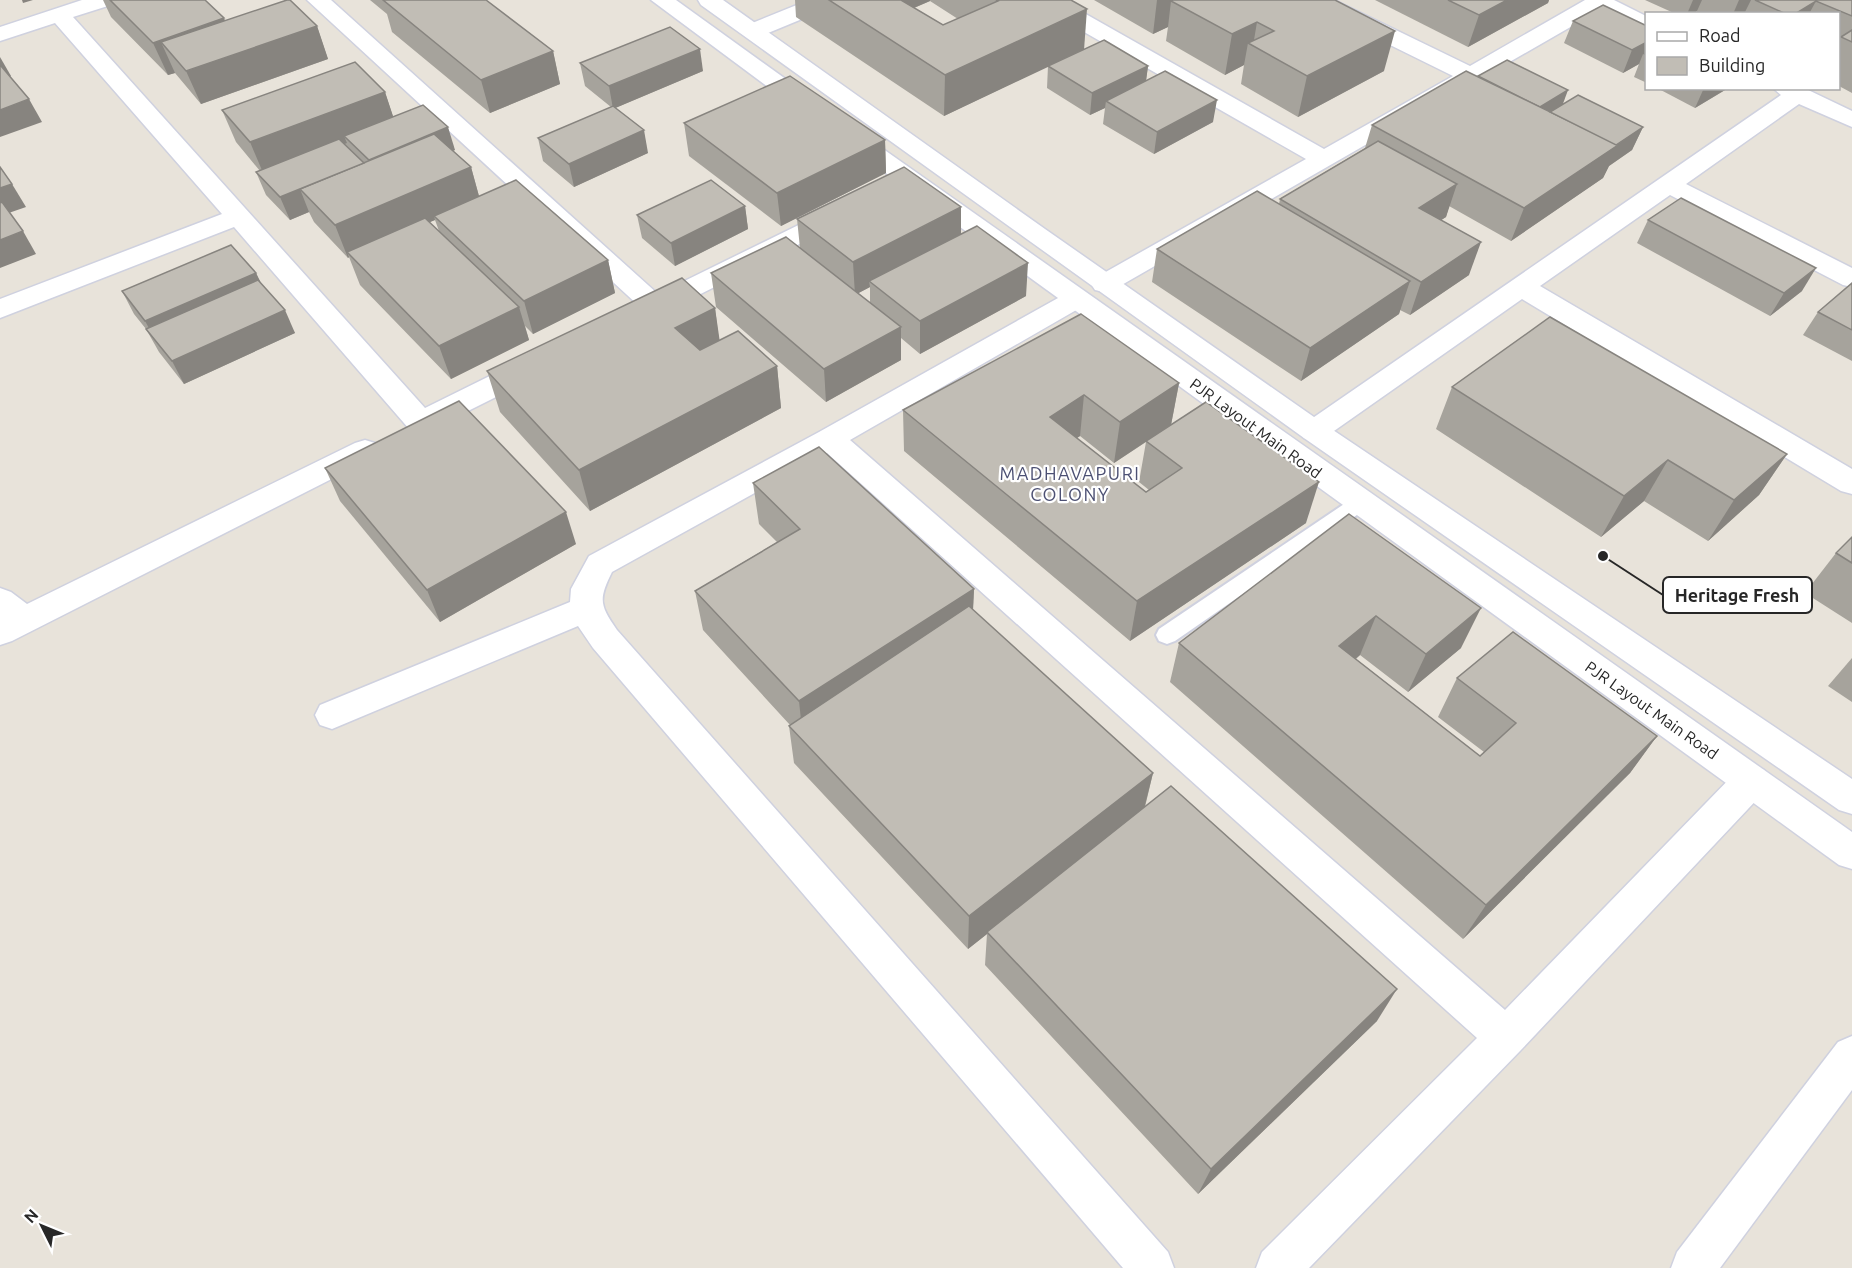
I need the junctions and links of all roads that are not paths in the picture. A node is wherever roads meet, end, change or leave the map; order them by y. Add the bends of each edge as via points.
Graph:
1 (103, 0) edge
2 (318, 0) edge
3 (662, 0) edge
4 (709, 0) edge
5 (828, 0) edge
6 (1045, 0) edge
7 (1317, 0) edge
8 (1600, 1) edge
9 (59, 14) junction
10 (1645, 23) edge
11 (753, 31) junction
12 (0, 34) edge
13 (1470, 75) junction
14 (1791, 92) edge
15 (1852, 120) edge
16 (1323, 158) junction
17 (1668, 184) junction
18 (857, 206) edge
19 (239, 216) junction
20 (1036, 235) junction
21 (1007, 249) junction
22 (1852, 279) edge
23 (1520, 286) junction
24 (1090, 291) junction
25 (656, 306) junction
26 (0, 309) edge
27 (624, 321) edge
28 (560, 353) edge
29 (404, 431) junction
30 (1314, 431) junction
31 (829, 439) junction
32 (1852, 483) edge
33 (1360, 503) junction
34 (585, 609) junction
35 (8, 617) edge
36 (1167, 634) dead end
37 (332, 716) dead end
38 (1751, 781) junction
39 (1852, 799) edge
40 (1852, 853) edge
41 (1506, 1037) junction
42 (1852, 1056) edge
43 (1152, 1268) edge
44 (1278, 1268) edge
45 (1693, 1268) edge

1 - 9 street
2 - 25 street
3 - 21 street, PJR Layout Main Road via 899,185
4 - 11 street
5 - 11 street
6 - 16 street
7 - 13 street
8 - 10 street
8 - 13 street
9 - 12 street
9 - 19 street
11 - 20 street
13 - 16 street
14 - 15 street
14 - 17 street
16 - 24 street
17 - 22 street
17 - 23 street
18 - 25 street
19 - 26 street
19 - 29 street
20 - 21 street
20 - 24 street
21 - 24 street, PJR Layout Main Road
23 - 30 street
23 - 32 street
24 - 30 street
24 - 31 street
24 - 33 street, PJR Layout Main Road
25 - 27 street
28 - 29 street
29 - 35 street
30 - 39 street
31 - 34 street via 600,564 587,589
31 - 41 street
33 - 36 lane
33 - 38 street, PJR Layout Main Road
34 - 37 street
34 - 43 street via 605,639
38 - 40 street, PJR Layout Main Road
38 - 41 street
41 - 44 street
42 - 45 street

